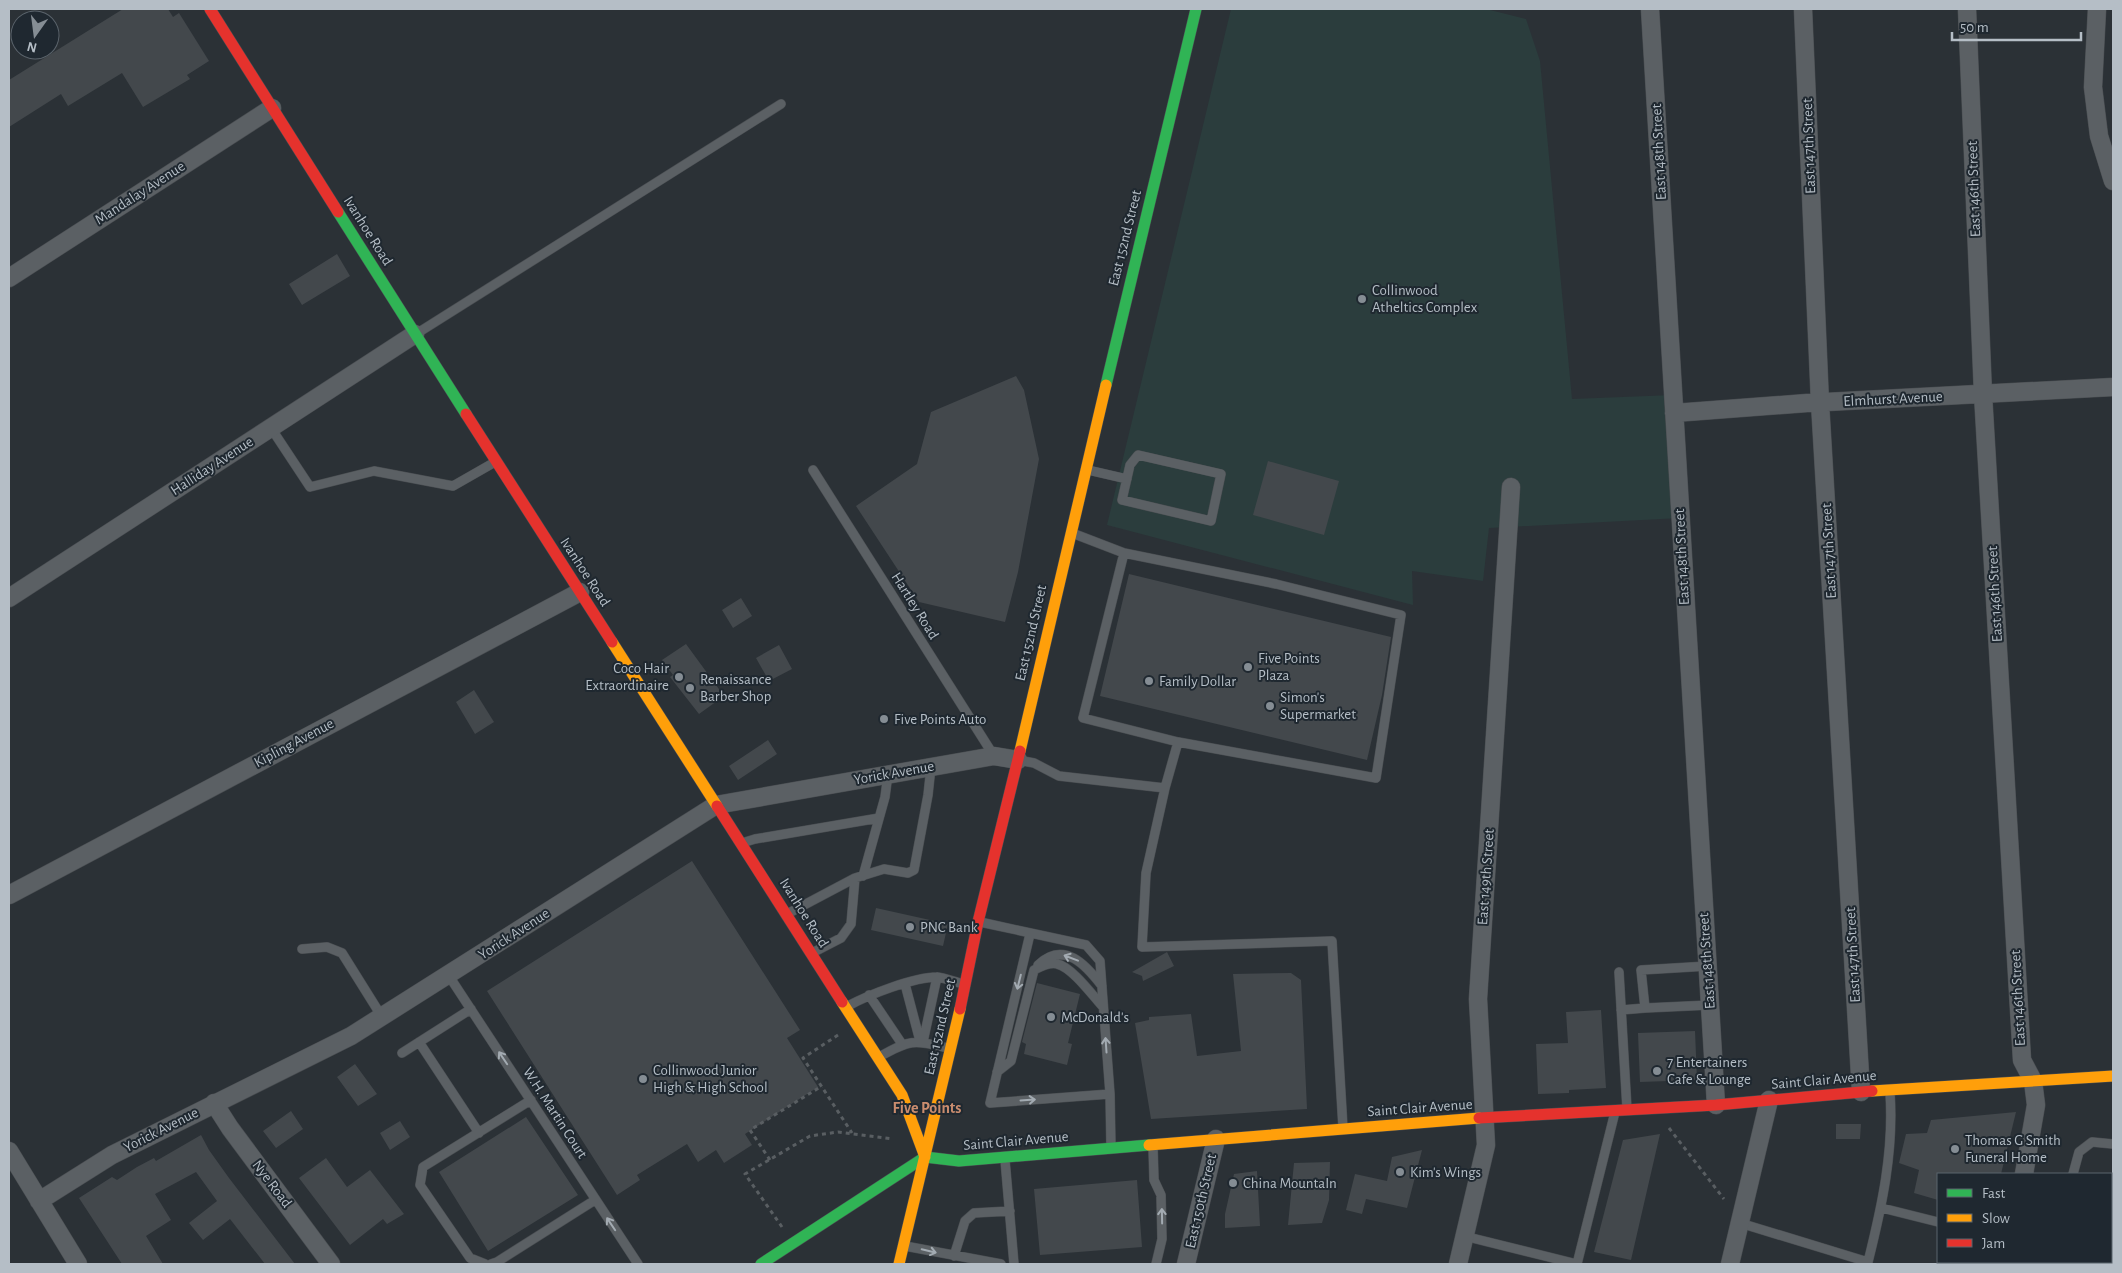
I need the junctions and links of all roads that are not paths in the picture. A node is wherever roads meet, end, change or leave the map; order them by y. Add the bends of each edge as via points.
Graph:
1 (210, 9) edge
2 (1196, 9) edge
3 (1650, 9) edge
4 (1803, 9) edge
5 (1967, 9) edge
6 (2097, 9) edge
7 (781, 104) dead end
8 (272, 108) junction
9 (2113, 181) edge
10 (9, 278) edge
11 (415, 334) junction
12 (2113, 387) edge
13 (1983, 394) junction
14 (1820, 403) junction
15 (1674, 413) junction
16 (271, 428) junction
17 (497, 462) junction
18 (1085, 469) junction
19 (814, 470) dead end
20 (1127, 479) junction
21 (1511, 487) dead end
22 (1070, 532) junction
23 (1124, 553) junction
24 (580, 592) junction
25 (9, 598) edge
26 (1178, 742) junction
27 (994, 756) junction
28 (1018, 760) junction
29 (931, 767) junction
30 (888, 774) junction
31 (1165, 788) junction
32 (716, 805) junction
33 (880, 818) junction
34 (741, 843) junction
35 (859, 877) junction
36 (9, 895) edge
37 (787, 914) junction
38 (978, 922) junction
39 (1030, 934) junction
40 (302, 949) dead end
41 (811, 953) junction
42 (1708, 966) junction
43 (1034, 970) junction
44 (1619, 972) dead end
45 (449, 976) junction
46 (937, 977) junction
47 (905, 984) junction
48 (966, 985) junction
49 (1102, 986) junction
50 (869, 995) junction
51 (1710, 1005) junction
52 (846, 1007) junction
53 (1104, 1007) junction
54 (1645, 1008) junction
55 (471, 1009) junction
56 (1621, 1010) junction
57 (382, 1017) junction
58 (419, 1042) junction
59 (921, 1042) junction
60 (902, 1044) junction
61 (951, 1049) junction
62 (402, 1053) dead end
63 (878, 1058) junction
64 (997, 1072) junction
65 (2113, 1076) edge
66 (2033, 1081) junction
67 (1890, 1090) junction
68 (1861, 1092) junction
69 (1110, 1094) junction
70 (531, 1100) junction
71 (1769, 1100) junction
72 (214, 1103) junction
73 (1716, 1105) junction
74 (1621, 1110) junction
75 (1484, 1118) junction
76 (1343, 1129) junction
77 (479, 1133) junction
78 (1216, 1139) junction
79 (1152, 1144) junction
80 (2113, 1144) edge
81 (1111, 1148) junction
82 (9, 1151) edge
83 (925, 1157) junction
84 (1005, 1157) junction
85 (2024, 1173) edge
86 (2073, 1173) edge
87 (595, 1200) junction
88 (39, 1201) junction
89 (1882, 1208) junction
90 (1010, 1211) junction
91 (1937, 1222) edge
92 (1740, 1223) junction
93 (1464, 1236) junction
94 (904, 1246) junction
95 (954, 1256) junction
96 (1868, 1262) junction
97 (78, 1264) edge
98 (331, 1264) edge
99 (485, 1264) edge
100 (491, 1264) edge
101 (638, 1264) edge
102 (761, 1264) edge
103 (899, 1264) edge
104 (1000, 1264) edge
105 (1014, 1264) edge
106 (1156, 1264) edge
107 (1186, 1264) edge
108 (1458, 1264) edge
109 (1730, 1264) edge
110 (1878, 1264) edge

1 - 8 street, Ivanhoe Road
2 - 18 street, East 152nd Street
3 - 15 street, East 148th Street
4 - 14 street, East 147th Street
5 - 13 street, East 146th Street
6 - 9 street via 2092,87 2099,136
7 - 11 lane
8 - 10 street, Mandalay Avenue
8 - 11 street, Ivanhoe Road
11 - 16 street, Halliday Avenue
11 - 17 street, Ivanhoe Road
12 - 13 street, Elmhurst Avenue
13 - 14 street, Elmhurst Avenue
13 - 66 street, East 146th Street via 2022,1060
14 - 15 street, Elmhurst Avenue
14 - 68 street, East 147th Street
15 - 42 street, East 148th Street
16 - 17 lane via 310,487 374,471 453,486
16 - 25 street, Halliday Avenue
17 - 24 street, Ivanhoe Road
18 - 20 lane
18 - 22 street, East 152nd Street
19 - 27 lane, Hartley Road
20 - 20 lane via 1122,500 1211,521 1221,474 1138,455
21 - 75 street, East 149th Street via 1478,999
22 - 23 lane
22 - 28 street, East 152nd Street
23 - 26 lane via 1083,718
23 - 26 lane via 1276,584 1401,615 1376,778
24 - 32 street, Ivanhoe Road
24 - 36 street, Kipling Avenue
26 - 31 lane
27 - 28 street, Yorick Avenue
27 - 29 street, Yorick Avenue
28 - 31 lane via 1034,763 1058,776
28 - 38 street, East 152nd Street
29 - 30 street, Yorick Avenue
29 - 35 lane via 914,870 908,873 884,869
30 - 32 street, Yorick Avenue
30 - 33 lane
31 - 76 lane via 1146,873 1142,947 1332,941
32 - 34 street, Ivanhoe Road
32 - 45 street, Yorick Avenue
33 - 34 lane
33 - 35 lane
34 - 37 street, Ivanhoe Road
35 - 37 lane
35 - 41 lane via 851,924 841,938
37 - 41 street, Ivanhoe Road
38 - 39 lane
38 - 48 street, East 152nd Street
39 - 49 lane via 1086,946 1100,961
39 -> 64 lane
40 - 57 lane via 327,947 342,953
41 - 52 street, Ivanhoe Road
42 - 51 street, East 148th Street
42 - 54 lane via 1641,970
49 -> 43 lane via 1090,970 1070,956 1048,958
43 - 53 lane via 1057,964 1082,983
43 - 64 lane via 1011,1060
44 - 56 lane
45 - 55 lane, W.H. Martin Court
45 - 57 street, Yorick Avenue
46 - 47 lane
46 - 48 lane
46 - 59 lane
47 - 50 lane
47 - 59 lane
48 - 61 street, East 152nd Street
49 - 53 lane
50 - 52 lane
50 - 60 lane
51 - 54 lane
51 - 73 street, East 148th Street
52 - 63 street, Ivanhoe Road
69 -> 53 lane
54 - 56 lane
55 - 58 lane
70 -> 55 lane, W.H. Martin Court
56 - 74 lane
57 - 72 street, Yorick Avenue via 352,1036
58 - 62 lane
58 - 77 lane
59 - 60 lane
59 - 61 lane
60 - 63 lane
61 - 83 street, East 152nd Street
63 - 83 street, Ivanhoe Road via 902,1095
64 -> 69 lane via 990,1103
65 - 66 street, Saint Clair Avenue
66 - 67 street, Saint Clair Avenue
66 - 85 street, East 146th Street via 2036,1105
67 - 68 street, Saint Clair Avenue
67 - 89 lane via 1892,1125
68 - 71 street, Saint Clair Avenue
69 - 81 lane
70 - 77 lane
70 - 87 lane, W.H. Martin Court
71 - 73 street, Saint Clair Avenue
71 - 92 street
72 - 88 street, Yorick Avenue via 112,1155
72 - 98 street, Nye Road
73 - 74 street, Saint Clair Avenue
74 - 75 street, Saint Clair Avenue
74 - 93 lane via 1578,1264
75 - 76 street, Saint Clair Avenue
75 - 93 street, East 149th Street via 1486,1145
76 - 78 street, Saint Clair Avenue
77 - 99 lane via 424,1168 420,1185 470,1258
78 - 79 street, Saint Clair Avenue
78 - 107 street, East 150th Street
79 - 81 street, Saint Clair Avenue
106 -> 79 lane via 1162,1239 1161,1195 1154,1180
80 - 86 lane via 2092,1142 2079,1152
81 - 84 street, Saint Clair Avenue
82 - 88 street
83 - 84 street, Saint Clair Avenue via 960,1161
83 - 94 street, East 152nd Street
83 - 102 street
84 - 90 lane
87 - 100 lane
101 -> 87 lane, W.H. Martin Court
88 - 97 street
89 - 91 lane
89 - 96 lane
90 - 95 lane via 974,1213 965,1221
90 - 105 lane
92 - 96 lane
92 - 109 street
93 - 108 street, East 149th Street
94 -> 95 lane
94 - 103 street, East 152nd Street
95 - 104 lane
96 - 110 lane

